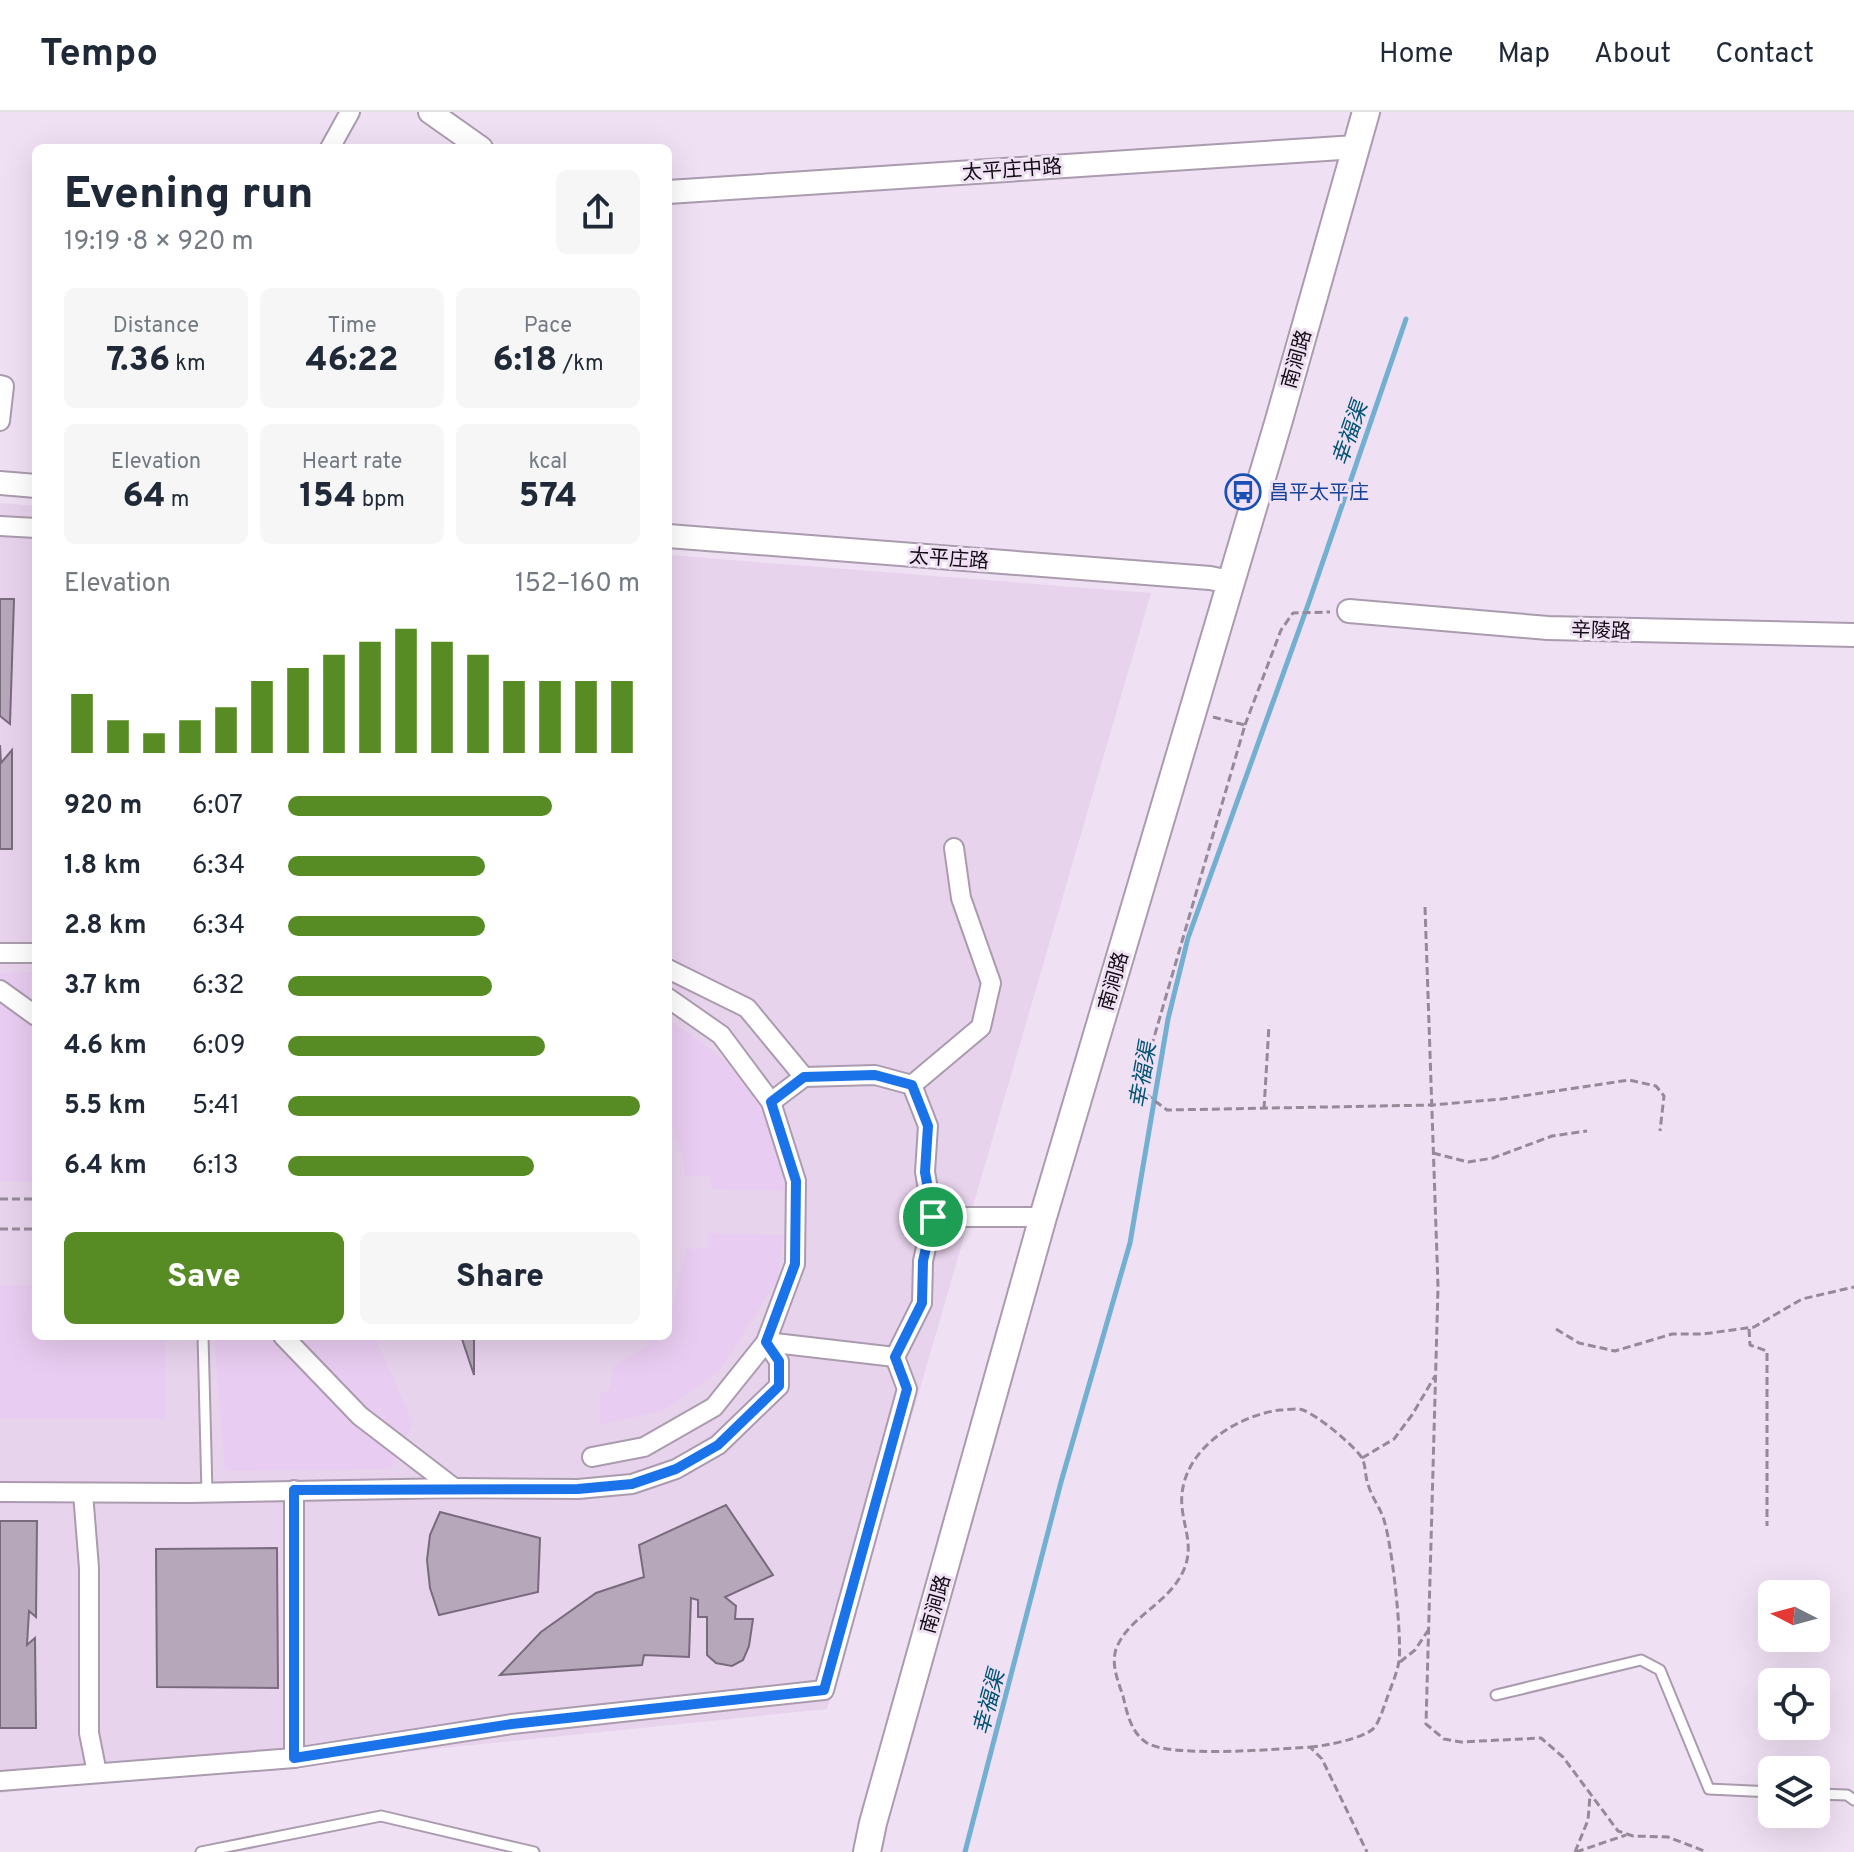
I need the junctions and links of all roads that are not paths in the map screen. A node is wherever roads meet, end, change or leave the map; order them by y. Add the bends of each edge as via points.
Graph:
1 (350, 112) edge
2 (430, 112) edge
3 (1366, 112) edge
4 (332, 144) edge
5 (475, 144) edge
6 (1356, 147) junction
7 (672, 192) edge
8 (0, 385) edge
9 (0, 421) edge
10 (0, 483) edge
11 (32, 486) edge
12 (0, 526) edge
13 (32, 528) edge
14 (672, 536) edge
15 (1230, 582) junction
16 (1349, 611) dead end
17 (1854, 635) edge
18 (954, 848) dead end
19 (0, 953) edge
20 (32, 953) edge
21 (672, 971) edge
22 (0, 990) edge
23 (672, 1001) edge
24 (32, 1013) edge
25 (804, 1077) junction
26 (912, 1085) junction
27 (771, 1102) junction
28 (933, 1217) junction
29 (1043, 1217) junction
30 (203, 1340) edge
31 (287, 1340) edge
32 (766, 1342) junction
33 (895, 1357) junction
34 (592, 1457) dead end
35 (454, 1488) junction
36 (294, 1490) junction
37 (0, 1492) edge
38 (83, 1493) junction
39 (207, 1493) junction
40 (1496, 1695) dead end
41 (294, 1758) junction
42 (97, 1773) junction
43 (0, 1781) edge
44 (1758, 1791) edge
45 (1830, 1794) edge
46 (1854, 1800) edge
47 (201, 1852) edge
48 (534, 1852) edge
49 (867, 1852) edge

1 - 4 street
2 - 5 street
3 - 6 main road, 南涧路
6 - 7 street, 太平庄中路
6 - 15 main road, 南涧路
8 - 9 street
10 - 11 street
12 - 13 street
14 - 15 street, 太平庄路
15 - 29 main road, 南涧路
16 - 17 street, 辛陵路 via 1548,628
18 - 26 street via 961,898 991,983 981,1027
19 - 20 street
21 - 25 street via 747,1008
22 - 24 street
23 - 27 street via 721,1035
25 - 26 street via 875,1075
25 - 27 street
26 - 28 street via 928,1126 925,1172
27 - 32 street via 796,1181 795,1264
28 - 29 street
28 - 33 street via 923,1261 922,1303
29 - 49 main road, 南涧路
30 - 39 lane
31 - 35 street via 360,1416
32 - 33 street
32 - 34 street via 714,1407 644,1447
32 - 35 street via 779,1361 779,1386 718,1445 676,1469 632,1484 578,1489
33 - 41 street via 907,1389 824,1690 512,1724
35 - 36 street
36 - 39 street
36 - 41 street
37 - 38 street
38 - 39 street
38 - 42 street via 89,1568 89,1733
40 - 44 lane via 1641,1660 1660,1670 1709,1789
41 - 42 street
42 - 43 street
45 - 46 lane
47 - 48 lane via 381,1816

